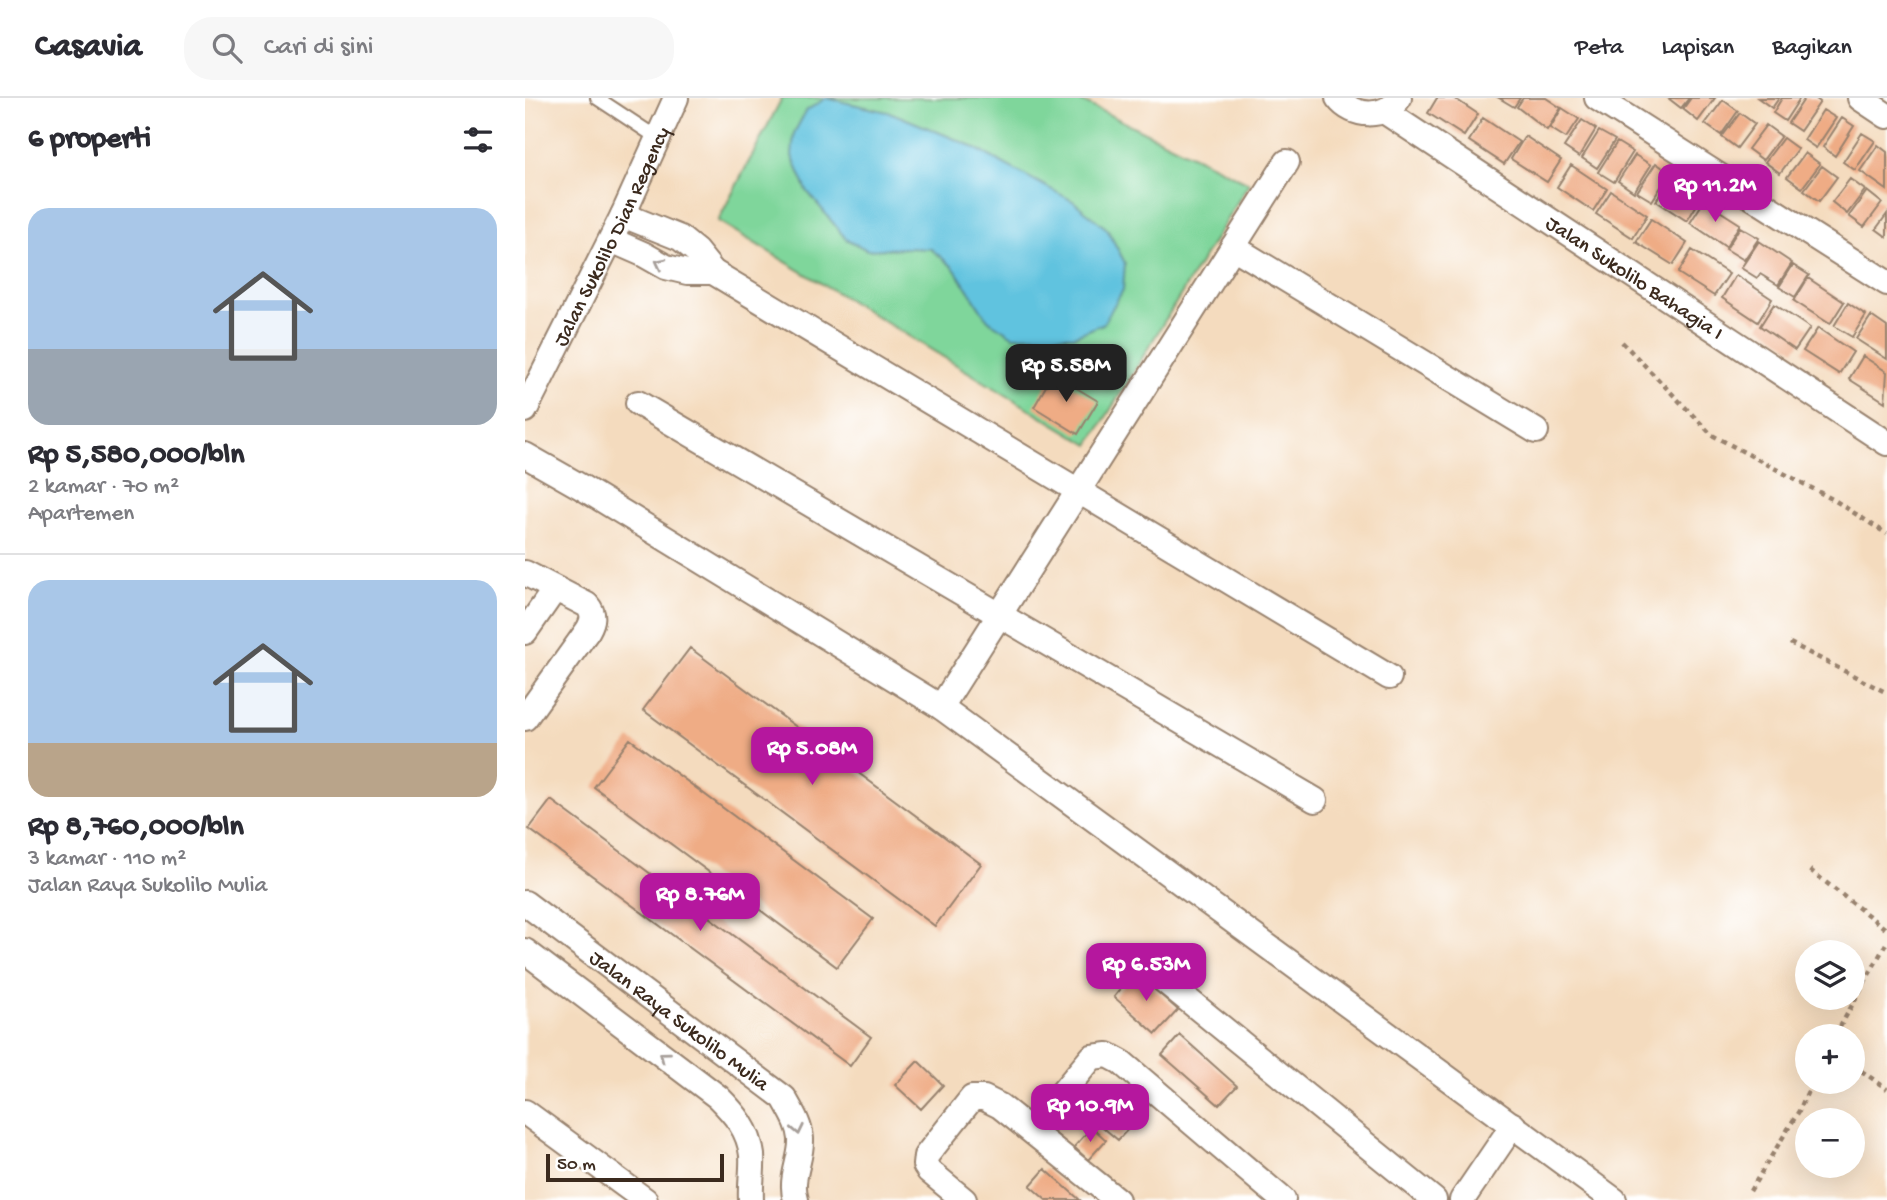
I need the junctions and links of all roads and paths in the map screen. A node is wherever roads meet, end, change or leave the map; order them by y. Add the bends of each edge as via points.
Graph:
1 (597, 98) edge
2 (676, 98) edge
3 (1338, 98) edge
4 (1597, 98) edge
5 (1860, 98) edge
6 (1392, 104) edge
7 (1887, 116) edge
8 (659, 139) junction
9 (1287, 162) dead end
10 (623, 215) junction
11 (611, 240) junction
12 (1233, 247) junction
13 (713, 272) junction
14 (1887, 283) edge
15 (1622, 342) dead end
16 (638, 403) dead end
17 (525, 410) edge
18 (1536, 431) dead end
19 (1887, 443) edge
20 (525, 455) edge
21 (1078, 490) junction
22 (1887, 534) edge
23 (525, 573) edge
24 (555, 589) junction
25 (999, 614) junction
26 (525, 632) edge
27 (1790, 643) dead end
28 (1389, 677) dead end
29 (1887, 693) edge
30 (940, 707) junction
31 (525, 718) edge
32 (1315, 800) dead end
33 (1809, 870) dead end
34 (525, 903) edge
35 (1887, 930) edge
36 (1887, 942) edge
37 (525, 951) edge
38 (1156, 974) dead end
39 (1842, 1024) edge
40 (1865, 1073) edge
41 (1887, 1089) edge
42 (1806, 1094) edge
43 (525, 1112) edge
44 (1513, 1125) junction
45 (1031, 1130) junction
46 (1750, 1191) dead end
47 (645, 1200) edge
48 (751, 1200) edge
49 (796, 1200) edge
50 (964, 1200) edge
51 (1117, 1200) edge
52 (1283, 1200) edge
53 (1434, 1200) edge
54 (1462, 1200) edge
55 (1614, 1200) edge

1 - 8 lane
2 - 8 street, Jalan Sukolilo Dian Regency
3 - 6 street via 1353,111 1369,114
4 - 14 street
5 - 7 street
6 - 19 street, Jalan Sukolilo Bahagia I
8 - 10 street, Jalan Sukolilo Dian Regency
9 - 12 street
10 - 11 street, Jalan Sukolilo Dian Regency
10 - 13 street via 680,238
13 -> 11 street via 666,267
11 - 17 street, Jalan Sukolilo Dian Regency
12 - 18 street
12 - 21 street
13 - 21 street
15 - 22 path via 1713,435
16 - 25 street
20 - 30 street
21 - 25 street
21 - 28 street
23 - 24 street
24 - 26 street
24 - 31 street via 587,605 592,621
25 - 30 street
25 - 32 street
27 - 29 path
30 - 44 street
33 - 35 path
34 -> 49 street, Jalan Raya Sukolilo Mulia via 784,1098 801,1140 794,1172
36 - 39 path
48 -> 37 street, Jalan Raya Sukolilo Mulia via 752,1156 738,1117
38 - 53 street
40 - 41 path
42 - 46 path
43 - 47 street
44 - 54 street
44 - 55 street
45 - 50 street via 1000,1105 972,1098 926,1156 925,1165
45 - 51 street
45 - 52 street via 1091,1058 1108,1055

